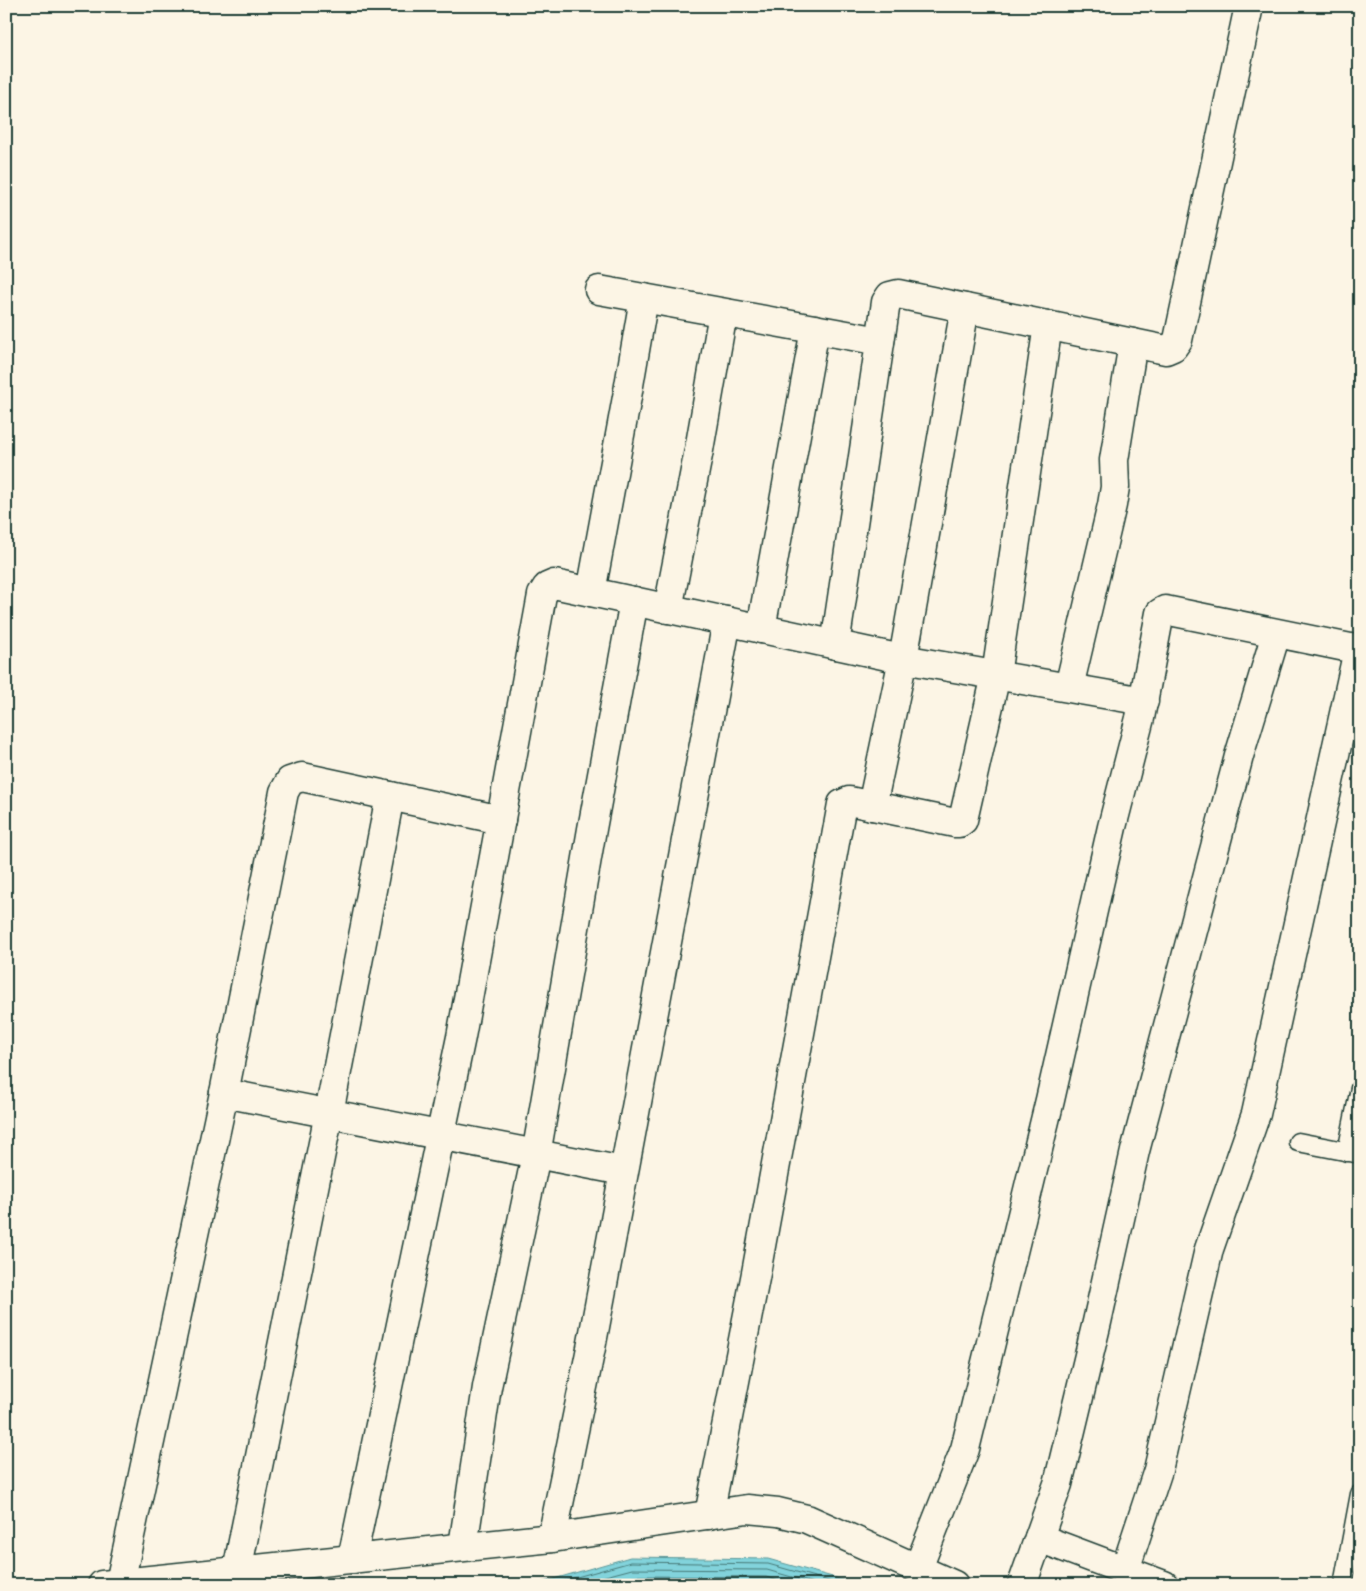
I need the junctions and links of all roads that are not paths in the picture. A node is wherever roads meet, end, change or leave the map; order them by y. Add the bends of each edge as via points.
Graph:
1 (1249, 6) edge
2 (599, 290) dead end
3 (644, 298) junction
4 (965, 308) junction
5 (723, 312) junction
6 (1048, 325) junction
7 (816, 329) junction
8 (880, 341) junction
9 (1133, 343) junction
10 (591, 592) junction
11 (634, 601) junction
12 (668, 609) junction
13 (726, 621) junction
14 (760, 628) junction
15 (1276, 634) junction
16 (835, 645) junction
17 (1359, 650) edge
18 (903, 659) junction
19 (996, 675) junction
20 (1069, 687) junction
21 (1144, 700) junction
22 (390, 796) junction
23 (872, 806) junction
24 (501, 820) junction
25 (1360, 1088) edge
26 (224, 1093) junction
27 (329, 1113) junction
28 (441, 1136) junction
29 (1298, 1142) dead end
30 (1353, 1153) edge
31 (536, 1155) junction
32 (623, 1171) junction
33 (1360, 1494) edge
34 (709, 1514) junction
35 (552, 1538) junction
36 (1039, 1538) junction
37 (464, 1546) junction
38 (352, 1559) junction
39 (918, 1568) junction
40 (1125, 1570) junction
41 (237, 1571) junction
42 (111, 1584) edge
43 (954, 1585) edge
44 (1022, 1585) edge
45 (1164, 1585) edge
46 (1343, 1585) edge

1 - 9 street via 1178,340 1166,350
2 - 3 street
3 - 5 street
3 - 10 street
4 - 6 street
4 - 8 street via 898,294 890,296 886,302
4 - 18 street
5 - 7 street
5 - 12 street via 700,450
6 - 9 street
6 - 19 street
7 - 8 street
7 - 14 street
8 - 16 street
9 - 20 street via 1114,460 1112,505
10 - 11 street
10 - 24 street via 554,584 542,595
11 - 12 street
11 - 31 street
12 - 13 street
13 - 14 street
13 - 32 street
14 - 16 street
15 - 17 street
15 - 21 street via 1162,611
15 - 36 street via 1239,756 1159,1058 1058,1484
16 - 18 street
17 - 40 street via 1256,1114 1209,1249 1158,1470
18 - 19 street
18 - 23 street
19 - 20 street
19 - 23 street via 963,820 955,823
20 - 21 street
21 - 39 street via 965,1449
22 - 24 street
22 - 26 street via 302,777 290,781 284,792
22 - 27 street
23 - 34 street via 849,801 842,804
24 - 28 street
25 - 30 lane
26 - 27 street
26 - 42 street
27 - 28 street
27 - 41 street
28 - 31 street
28 - 38 street
29 - 30 lane
31 - 32 street
31 - 37 street via 487,1387
32 - 35 street
33 - 46 lane
34 - 35 street
34 - 39 street via 746,1509 807,1519
35 - 37 street
36 - 40 street
36 - 44 street
37 - 38 street
38 - 41 street
39 - 43 street
40 - 45 street
41 - 42 street

